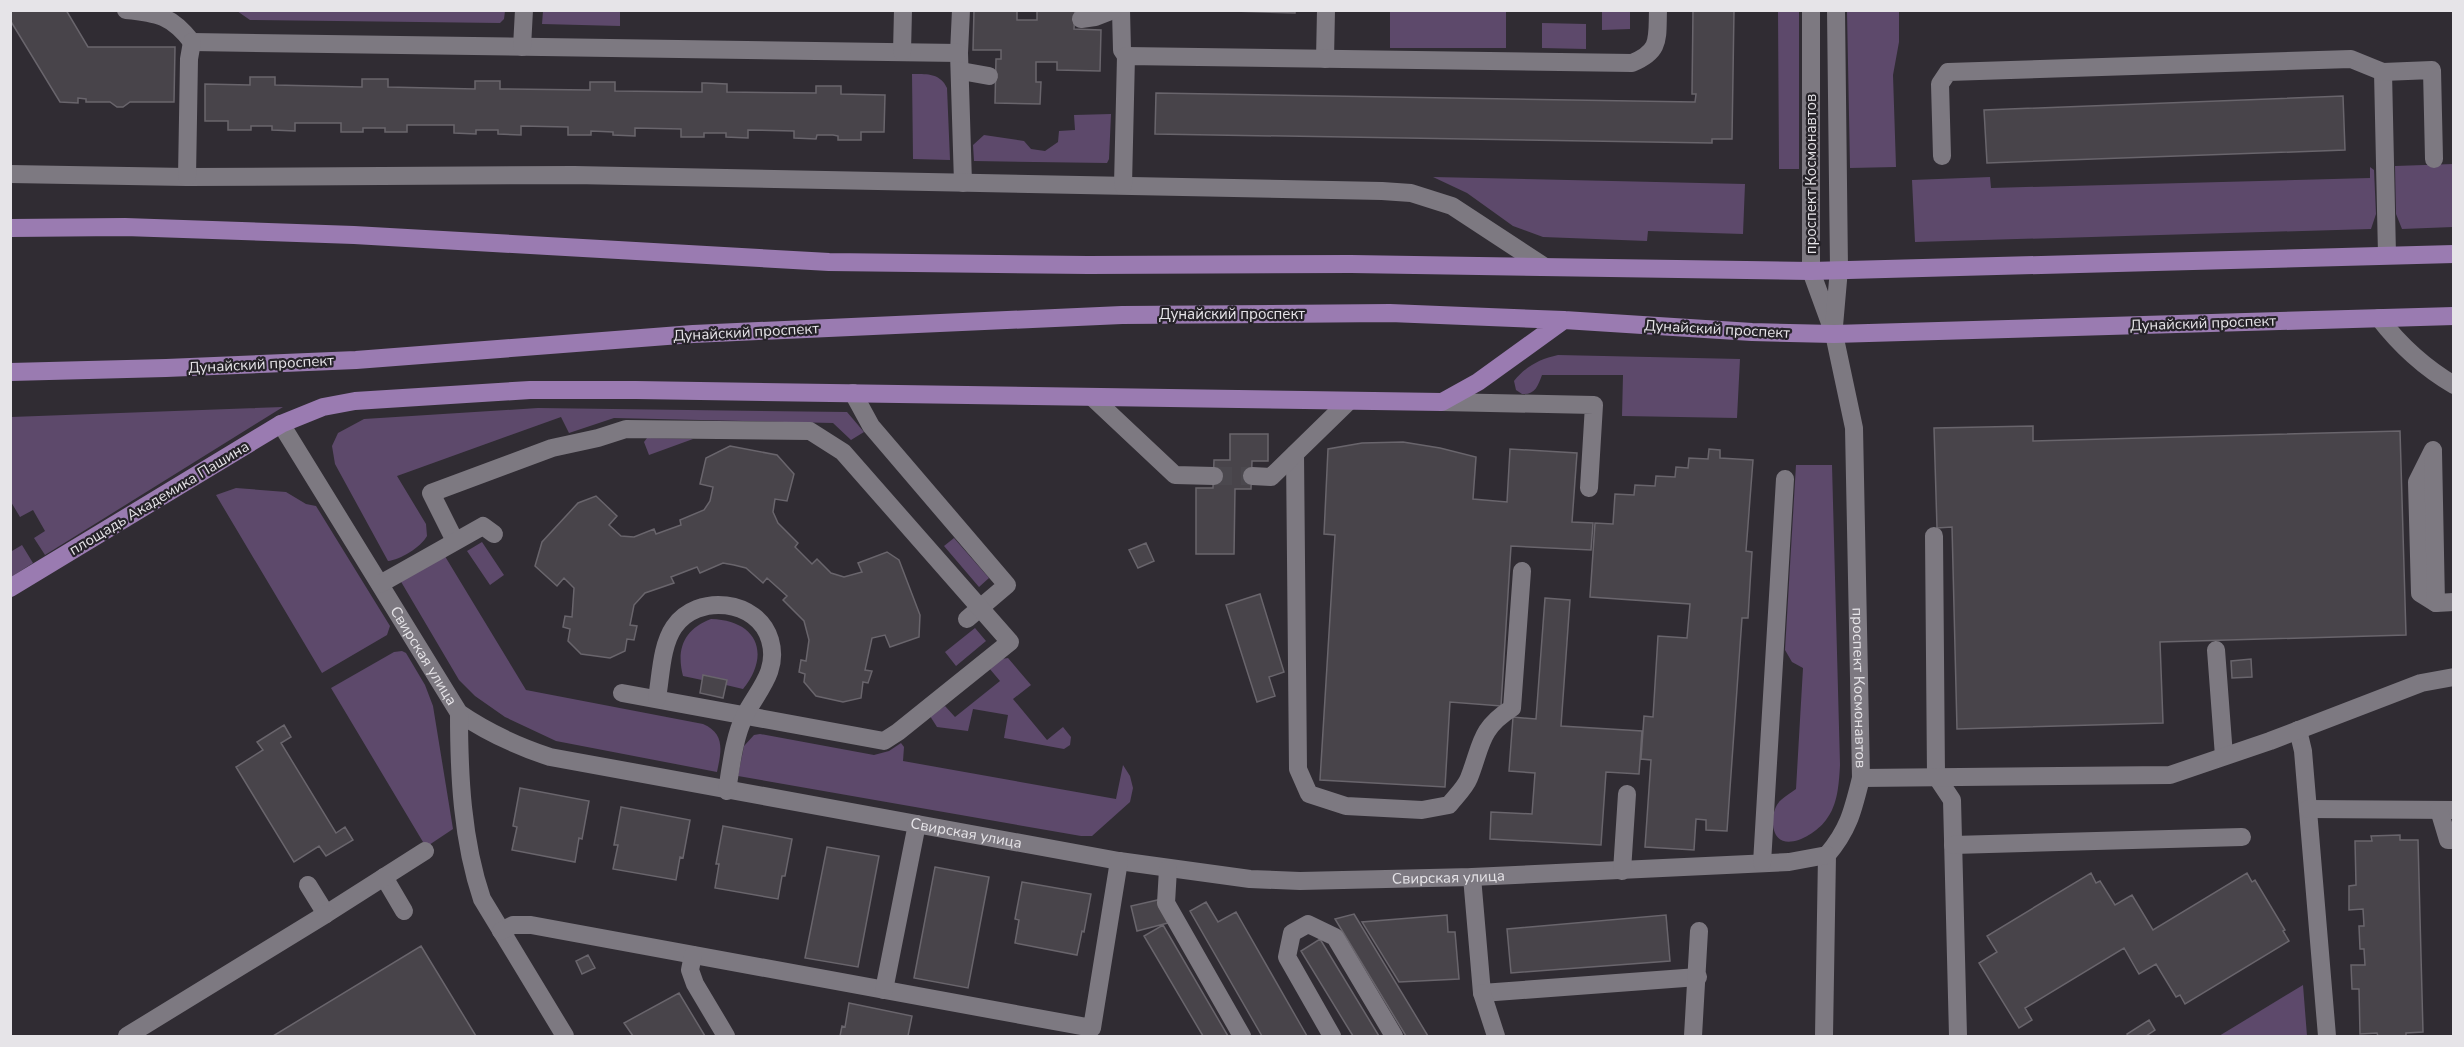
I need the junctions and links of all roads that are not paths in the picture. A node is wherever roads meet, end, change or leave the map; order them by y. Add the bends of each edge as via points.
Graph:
1 (126, 10) edge
2 (524, 10) edge
3 (903, 10) edge
4 (962, 10) edge
5 (1113, 10) edge
6 (1120, 10) edge
7 (1326, 10) edge
8 (1659, 10) edge
9 (1811, 10) edge
10 (1836, 10) edge
11 (173, 15) edge
12 (1081, 19) dead end
13 (192, 42) junction
14 (522, 47) junction
15 (902, 52) junction
16 (1126, 56) junction
17 (1325, 59) junction
18 (960, 62) junction
19 (2383, 72) junction
20 (988, 76) dead end
21 (1942, 156) dead end
22 (2434, 159) dead end
23 (12, 173) edge
24 (187, 177) junction
25 (963, 183) junction
26 (1124, 185) junction
27 (10, 228) edge
28 (2454, 254) edge
29 (2387, 255) junction
30 (1545, 267) junction
31 (1839, 269) junction
32 (1811, 271) junction
33 (2454, 316) edge
34 (2379, 318) junction
35 (1564, 320) junction
36 (1834, 334) junction
37 (10, 372) edge
38 (2454, 385) edge
39 (853, 393) junction
40 (1092, 397) junction
41 (1349, 401) junction
42 (1442, 402) junction
43 (281, 424) junction
44 (2433, 450) dead end
45 (1295, 454) junction
46 (1214, 476) tunnel mouth
47 (1252, 476) tunnel mouth
48 (1785, 479) dead end
49 (1589, 488) dead end
50 (494, 534) dead end
51 (1934, 537) dead end
52 (454, 541) junction
53 (1522, 571) dead end
54 (380, 584) junction
55 (10, 588) edge
56 (2445, 602) edge
57 (974, 613) junction
58 (2216, 650) dead end
59 (2454, 677) edge
60 (622, 693) dead end
61 (657, 698) junction
62 (459, 713) junction
63 (744, 716) junction
64 (2298, 730) junction
65 (2224, 756) junction
66 (1936, 776) junction
67 (1861, 778) junction
68 (727, 791) junction
69 (1627, 794) dead end
70 (2308, 809) junction
71 (2446, 810) edge
72 (917, 824) junction
73 (2242, 837) dead end
74 (2454, 840) edge
75 (1953, 845) junction
76 (425, 852) dead end
77 (1827, 855) junction
78 (1119, 861) junction
79 (1762, 863) junction
80 (1168, 869) junction
81 (1622, 871) junction
82 (384, 877) junction
83 (1472, 878) junction
84 (308, 885) dead end
85 (404, 911) dead end
86 (326, 914) junction
87 (501, 931) junction
88 (1699, 931) dead end
89 (693, 955) junction
90 (1698, 977) junction
91 (884, 990) junction
92 (1482, 993) junction
93 (1091, 1032) edge
94 (127, 1036) edge
95 (565, 1036) edge
96 (726, 1036) edge
97 (1242, 1036) edge
98 (1332, 1036) edge
99 (1394, 1036) edge
100 (1496, 1036) edge
101 (1693, 1036) edge
102 (1824, 1036) edge
103 (1958, 1036) edge
104 (2326, 1036) edge

1 - 11 street
2 - 14 street
3 - 15 street
4 - 18 street
5 - 12 street
6 - 16 street via 1122,50
7 - 17 street
8 - 17 street via 1657,43 1652,52 1632,63
9 - 32 street, проспект Космонавтов
10 - 31 street, проспект Космонавтов
11 - 13 street
13 - 14 street
13 - 24 street
14 - 15 street
15 - 18 street
16 - 17 street
16 - 26 street
18 - 20 street
18 - 25 street
19 - 21 street via 2351,59 1948,72 1940,84
19 - 22 street via 2432,70
19 - 29 street
23 - 24 street
24 - 25 street via 574,175
25 - 26 street
26 - 30 street via 1411,193 1452,206
27 - 30 main road via 125,227 354,235 829,262
28 - 29 main road
29 - 31 main road
30 - 32 main road
31 - 32 main road
31 - 36 street, проспект Космонавтов
32 - 36 street, проспект Космонавтов
33 - 34 main road, Дунайский проспект
34 - 36 main road, Дунайский проспект
34 - 38 street via 2433,372
35 - 36 main road, Дунайский проспект
35 - 37 main road, Дунайский проспект via 1390,313 1122,315 705,334 356,360
35 - 42 main road via 1478,382
36 - 67 street, проспект Космонавтов via 1854,428
39 - 40 main road, площадь Академика Пашина
39 - 43 main road, площадь Академика Пашина via 530,390 339,403
39 - 57 street via 871,426 1007,585
40 - 41 main road, площадь Академика Пашина
40 - 46 street via 1175,475
41 - 42 main road, площадь Академика Пашина
41 - 45 street
42 - 49 street via 1594,405
43 - 54 street, Свирская улица
43 - 55 main road, площадь Академика Пашина
44 - 56 street
45 - 47 street via 1271,477
45 - 53 street via 1298,769 1309,794 1346,806 1422,810 1449,805 1468,781 1484,734 1497,717 1512,708
48 - 79 street
50 - 52 street via 483,526
51 - 66 street
52 - 54 street
52 - 57 street via 431,493 552,448 626,429 810,431 843,452
54 - 62 street, Свирская улица
57 - 63 street via 1010,642 884,741
58 - 65 street
59 - 64 street via 2421,683
60 - 61 street
61 - 63 street
61 - 63 street via 674,627 702,606 736,607 752,615 764,628 770,640 772,663 767,680
62 - 68 street, Свирская улица via 485,731 550,757
62 - 87 street via 459,771 474,874 482,899
63 - 68 street
64 - 65 street
64 - 70 street
65 - 66 street via 2170,775
66 - 67 street
66 - 75 street via 1952,800
67 - 77 street, проспект Космонавтов via 1842,837
68 - 72 street, Свирская улица
69 - 81 street
70 - 71 street
70 - 104 street
71 - 74 street via 2448,840
72 - 78 street, Свирская улица
72 - 91 street
73 - 75 street
75 - 103 street
76 - 82 street
77 - 79 street, Свирская улица
77 - 102 street
78 - 80 street, Свирская улица
78 - 93 street
79 - 81 street, Свирская улица
80 - 83 street, Свирская улица via 1300,881
80 - 97 street via 1166,903
81 - 83 street, Свирская улица
82 - 85 street
82 - 86 street
83 - 92 street
84 - 86 street
86 - 94 street
87 - 89 street via 513,925 531,925
87 - 95 street
88 - 90 street
89 - 91 street
89 - 96 street via 690,970 695,984
90 - 92 street
90 - 101 street
91 - 93 street
92 - 100 street
98 - 99 street via 1287,957 1292,933 1308,924 1335,937

